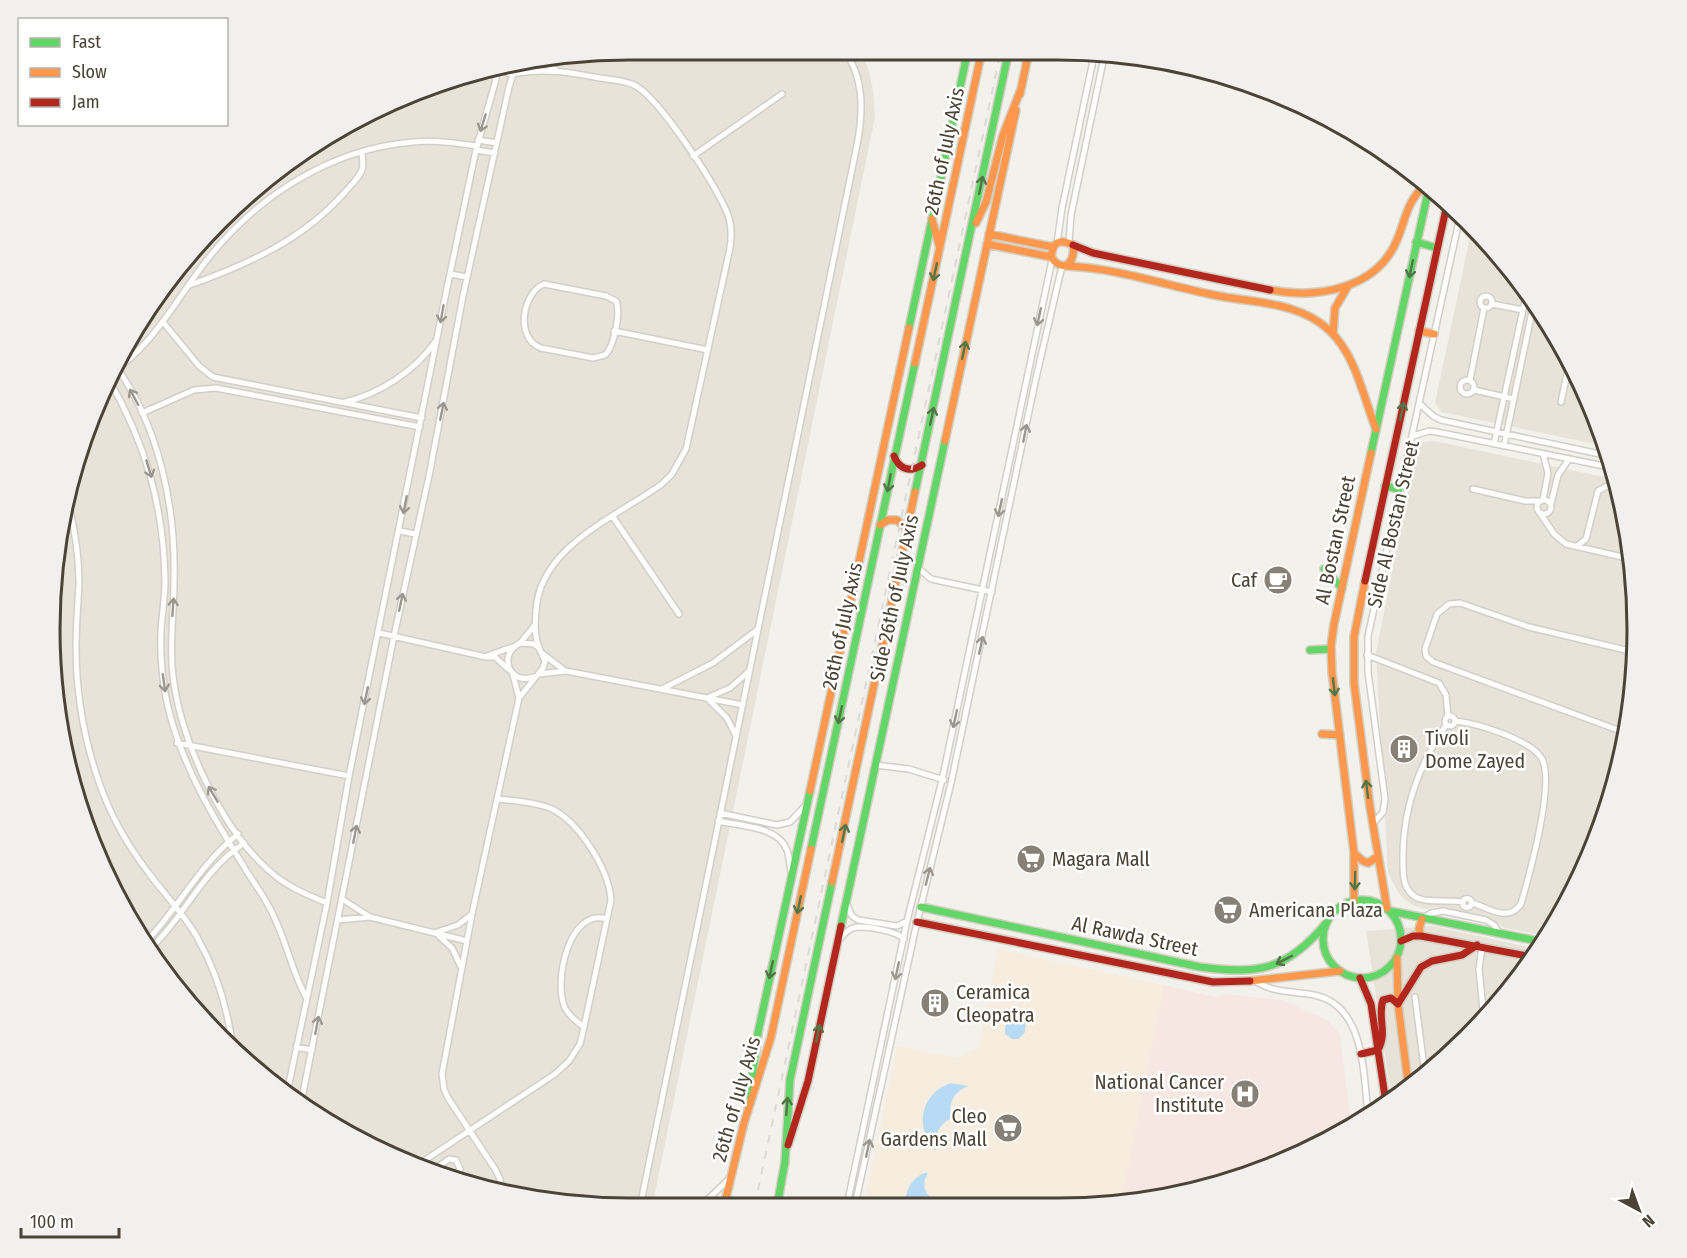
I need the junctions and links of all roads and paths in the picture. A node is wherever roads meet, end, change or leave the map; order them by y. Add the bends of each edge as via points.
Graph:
1 (849, 60) edge
2 (966, 60) edge
3 (980, 60) edge
4 (1007, 60) edge
5 (1027, 60) edge
6 (1093, 61) edge
7 (1103, 62) edge
8 (550, 66) edge
9 (557, 70) junction
10 (519, 71) edge
11 (508, 73) edge
12 (516, 74) junction
13 (496, 76) edge
14 (1021, 90) junction
15 (783, 94) dead end
16 (1085, 96) junction
17 (1096, 98) junction
18 (497, 143) junction
19 (477, 145) junction
20 (362, 152) junction
21 (495, 153) junction
22 (693, 156) junction
23 (1420, 191) edge
24 (1427, 196) edge
25 (1445, 213) edge
26 (932, 219) junction
27 (1458, 225) edge
28 (971, 230) junction
29 (989, 234) junction
30 (1416, 242) junction
31 (987, 243) junction
32 (1071, 244) junction
33 (1055, 245) junction
34 (1437, 248) junction
35 (940, 249) junction
36 (1093, 253) junction
37 (1051, 258) junction
38 (1064, 266) junction
39 (1091, 267) junction
40 (1169, 270) junction
41 (450, 274) junction
42 (467, 277) junction
43 (1219, 280) junction
44 (1166, 284) junction
45 (188, 286) junction
46 (1348, 286) junction
47 (1216, 295) junction
48 (1492, 304) junction
49 (1524, 304) edge
50 (1484, 308) junction
51 (1523, 310) junction
52 (1532, 314) edge
53 (163, 322) junction
54 (614, 331) junction
55 (1419, 331) junction
56 (1333, 334) junction
57 (1434, 334) junction
58 (438, 338) junction
59 (708, 350) junction
60 (130, 357) edge
61 (120, 375) edge
62 (1567, 375) edge
63 (1026, 376) junction
64 (1036, 378) junction
65 (1470, 380) junction
66 (114, 388) edge
67 (1474, 390) junction
68 (1504, 397) junction
69 (1514, 399) junction
70 (1561, 402) dead end
71 (341, 403) junction
72 (1420, 403) junction
73 (142, 413) junction
74 (422, 418) junction
75 (420, 427) junction
76 (1376, 429) junction
77 (1496, 432) junction
78 (1506, 434) junction
79 (1413, 436) junction
80 (1494, 444) junction
81 (1504, 446) junction
82 (1543, 454) junction
83 (1599, 454) edge
84 (894, 456) junction
85 (1569, 459) junction
86 (922, 465) junction
87 (1603, 466) edge
88 (1007, 473) junction
89 (1017, 476) junction
90 (1385, 486) junction
91 (1609, 486) edge
92 (1005, 487) junction
93 (1014, 489) junction
94 (1400, 489) junction
95 (1473, 489) dead end
96 (1542, 500) junction
97 (1525, 501) junction
98 (1551, 504) junction
99 (1551, 511) junction
100 (1539, 512) junction
101 (613, 517) junction
102 (71, 518) edge
103 (880, 525) junction
104 (1549, 526) junction
105 (907, 529) junction
106 (400, 531) junction
107 (416, 534) junction
108 (1586, 539) junction
109 (1577, 546) junction
110 (1593, 550) junction
111 (1622, 557) edge
112 (918, 567) junction
113 (1324, 568) dead end
114 (986, 576) junction
115 (995, 578) junction
116 (1342, 588) junction
117 (983, 590) junction
118 (992, 592) junction
119 (680, 614) dead end
120 (535, 625) junction
121 (759, 629) junction
122 (379, 633) junction
123 (394, 636) junction
124 (518, 644) junction
125 (1331, 649) junction
126 (1311, 650) dead end
127 (1626, 650) edge
128 (541, 651) junction
129 (1367, 655) junction
130 (486, 657) junction
131 (566, 671) junction
132 (750, 671) junction
133 (512, 673) junction
134 (537, 676) junction
135 (964, 678) junction
136 (973, 680) junction
137 (662, 689) junction
138 (519, 698) junction
139 (706, 698) junction
140 (959, 700) junction
141 (968, 702) junction
142 (743, 705) junction
143 (1448, 716) junction
144 (1455, 722) junction
145 (1446, 725) junction
146 (1618, 730) edge
147 (1322, 734) dead end
148 (1340, 735) junction
149 (736, 737) junction
150 (177, 743) junction
151 (189, 744) junction
152 (875, 765) junction
153 (349, 776) junction
154 (942, 780) junction
155 (951, 783) junction
156 (498, 799) junction
157 (807, 804) junction
158 (720, 813) junction
159 (734, 816) junction
160 (718, 821) junction
161 (733, 825) junction
162 (777, 825) junction
163 (1372, 825) junction
164 (238, 834) junction
165 (775, 836) junction
166 (229, 841) junction
167 (244, 843) junction
168 (234, 850) junction
169 (1354, 853) junction
170 (1377, 857) junction
171 (792, 874) junction
172 (342, 899) junction
173 (1354, 900) junction
174 (845, 902) junction
175 (327, 903) junction
176 (1463, 904) junction
177 (1471, 904) junction
178 (175, 905) junction
179 (925, 908) junction
180 (910, 909) junction
181 (1389, 910) junction
182 (180, 912) junction
183 (472, 914) junction
184 (1461, 914) junction
185 (1468, 916) junction
186 (370, 917) junction
187 (607, 919) junction
188 (1422, 919) junction
189 (338, 920) junction
190 (907, 921) junction
191 (917, 922) junction
192 (1327, 922) junction
193 (926, 924) junction
194 (432, 932) junction
195 (1500, 934) junction
196 (1421, 936) junction
197 (151, 937) edge
198 (904, 939) junction
199 (1534, 940) edge
200 (467, 941) junction
201 (1401, 941) junction
202 (837, 942) junction
203 (155, 943) edge
204 (1479, 946) junction
205 (1524, 955) edge
206 (1397, 957) junction
207 (462, 970) junction
208 (1340, 971) junction
209 (1360, 978) junction
210 (1255, 981) junction
211 (306, 997) junction
212 (1415, 997) dead end
213 (1398, 1004) junction
214 (1483, 1007) edge
215 (584, 1027) junction
216 (230, 1034) edge
217 (881, 1046) junction
218 (296, 1047) junction
219 (890, 1048) junction
220 (312, 1050) junction
221 (1378, 1050) junction
222 (1361, 1054) junction
223 (1424, 1064) edge
224 (1407, 1077) edge
225 (289, 1084) edge
226 (303, 1094) edge
227 (1385, 1094) edge
228 (749, 1105) junction
229 (1367, 1106) edge
230 (470, 1130) junction
231 (786, 1150) junction
232 (425, 1160) edge
233 (440, 1166) edge
234 (458, 1172) edge
235 (730, 1178) junction
236 (500, 1183) edge
237 (642, 1198) edge
238 (709, 1198) edge
239 (726, 1198) edge
240 (779, 1198) edge
241 (848, 1198) edge
242 (857, 1198) edge

1 - 121 street via 861,93 862,115
2 - 26 main road
3 - 35 main road, 26th of July Axis
28 -> 4 main road
5 - 14 main road, Side 26th of July Axis
6 - 16 street
7 - 17 street
8 - 9 street
9 - 12 street
9 - 22 street via 637,87 666,117
10 - 12 street
11 - 12 street
12 - 18 street via 509,87
13 -> 19 street
14 - 28 main road via 1003,135 986,202
14 - 29 main road, Side 26th of July Axis
15 - 22 street
16 - 17 street
16 - 33 street
17 - 32 street via 1071,215
18 - 19 street
18 - 21 street
19 - 20 street via 415,142
19 - 21 street
19 - 41 street
20 - 45 street via 310,173 265,201 225,238
20 - 45 street via 363,166 358,176 308,226 253,261
21 - 42 street
22 - 59 street via 726,209 732,235
23 - 46 main road via 1407,209 1396,244 1386,260
24 - 30 main road, Al Bostan Street
25 - 34 main road, Al Bostan Street
26 - 35 main road
26 - 157 main road
27 - 57 street, Side Al Bostan Street
86 -> 28 main road
29 - 31 main road, Side 26th of July Axis
29 - 33 main road
30 - 34 main road
30 -> 76 main road, Al Bostan Street
31 - 37 main road
112 -> 31 main road, Side 26th of July Axis
32 - 33 main road via 1065,241
32 - 36 main road
32 - 38 main road via 1074,257
33 - 37 main road
34 - 55 main road, Al Bostan Street
35 -> 84 main road, 26th of July Axis
36 - 39 main road
36 - 40 main road
37 - 38 main road
37 -> 63 street
38 - 39 main road
38 - 64 street
39 - 44 main road
40 - 43 main road
40 - 44 main road
41 - 42 street
41 -> 58 street
107 -> 42 street
43 - 46 main road via 1292,294
43 - 47 main road
44 - 47 main road
45 - 53 street
46 - 56 main road via 1334,310
47 - 56 main road via 1297,311
48 - 50 street
48 - 50 street via 1490,298 1483,297 1480,303
48 - 51 street
49 - 51 street
50 - 65 street
51 - 68 street
52 - 69 street
53 - 60 street via 147,343
53 - 71 street via 213,377
54 - 54 street via 618,306 612,298 552,284 532,292 524,325 534,345 599,358 609,351
54 - 59 street
55 - 57 main road
90 -> 55 main road, Al Bostan Street
56 - 76 main road via 1354,367
57 - 72 street, Side Al Bostan Street
58 - 71 street via 419,360 394,379
58 - 74 street
59 - 101 street via 680,462 662,484
73 -> 61 street
62 - 70 street
63 - 64 street
63 - 88 street
89 -> 64 street
65 - 67 street
65 - 67 street via 1460,388 1464,394
66 -> 150 street via 140,442 157,502 165,580 161,654
67 - 68 street
68 - 69 street
68 - 77 street
69 - 78 street
71 - 74 street
72 - 77 street via 1441,420
72 - 79 street, Side Al Bostan Street
73 - 75 street via 188,392 216,388
151 -> 73 street via 173,676 174,560 169,507 157,449
74 - 75 street
75 -> 106 street
76 - 116 main road, Al Bostan Street
77 - 78 street
77 - 80 street
78 - 81 street
78 - 83 street
79 - 80 street via 1429,431
79 - 94 street, Side Al Bostan Street
80 - 81 street
81 - 82 street
82 - 85 street
82 - 96 street via 1548,473
84 - 86 main road via 903,468 913,470
84 -> 103 main road, 26th of July Axis
85 - 87 street
85 - 98 street via 1558,475
86 - 105 main road
88 - 89 street
88 - 92 street
89 - 93 street
90 - 94 main road
163 -> 90 main road, Al Bostan Street via 1353,655 1356,621
91 - 108 street via 1598,491
92 - 93 street
92 -> 114 street
93 - 115 street
94 - 129 street, Side Al Bostan Street
95 - 97 street
96 - 97 street
96 - 98 street
96 - 100 street via 1537,506
97 - 100 street
98 - 99 street
99 - 100 street
99 - 104 street
100 - 104 street
101 - 119 street
101 - 120 street via 575,542 548,570 536,606
102 - 178 street via 79,581 78,691 89,750 113,817 147,871
103 - 105 main road via 897,520
103 -> 228 main road, 26th of July Axis via 771,1037
104 - 109 street via 1562,541
231 -> 105 main road via 790,1080
106 - 107 street
106 - 122 street
123 -> 107 street
108 - 109 street
108 - 110 street
109 - 110 street
110 - 111 street
112 - 117 street via 931,579
112 - 152 main road, Side 26th of July Axis
113 - 116 main road
114 - 115 street
114 - 117 street
115 - 118 street
116 - 125 main road, Al Bostan Street
117 - 118 street
117 - 135 street
136 -> 118 street
120 - 124 street
120 - 128 street
121 - 132 street
121 - 137 street via 713,663
122 - 123 street
122 -> 153 street
123 - 130 street
172 -> 123 street
124 - 128 street via 534,644
124 - 130 street
124 - 133 street via 508,657
125 - 126 main road
125 -> 148 main road, Al Bostan Street
127 - 146 street via 1529,627 1455,603 1444,606 1437,614 1425,649 1433,662
128 - 131 street
128 - 134 street via 543,668
129 - 143 street via 1439,683 1446,695
129 - 163 street, Side Al Bostan Street via 1385,799 1383,812
130 - 133 street via 495,657
131 - 134 street
131 - 137 street
132 - 139 street via 730,688
132 - 142 street
133 - 134 street via 527,679
133 - 138 street
134 - 138 street
135 - 136 street
135 - 140 street
136 - 141 street
137 - 139 street
138 - 156 street
139 - 142 street
139 - 149 street via 727,718
140 - 141 street
140 -> 154 street
141 - 155 street
142 - 149 street
143 - 144 street
143 - 145 street
144 - 145 street
144 - 177 street via 1528,744 1541,756 1546,773 1539,828 1521,904 1506,915
145 - 176 street via 1426,757 1411,798 1403,841 1404,879 1416,898
147 - 148 main road
148 - 169 main road, Al Bostan Street
149 - 158 street
150 - 151 street
150 - 166 street via 196,786
151 - 153 street
164 -> 151 street via 207,784
152 - 154 street
152 - 174 main road, Side 26th of July Axis
153 - 175 street
154 - 155 street
154 - 180 street
179 -> 155 street
156 - 183 street
156 - 187 street via 552,809 572,825 608,879 611,900
157 - 162 street via 790,822
157 - 171 main road
158 - 159 street
158 - 160 street
159 - 161 street
159 - 162 street
160 - 161 street
160 - 237 street
161 - 165 street
162 - 165 street via 779,831
163 - 170 main road, Al Bostan Street
164 - 166 street
164 - 167 street
165 - 171 street via 786,848
166 - 168 street
166 - 178 street
167 - 168 street
167 - 175 street via 278,878
168 - 182 street via 207,876
168 - 211 street via 275,917
169 - 170 main road via 1367,864
169 -> 173 main road, Al Bostan Street
170 - 181 main road, Al Bostan Street
171 -> 228 main road via 754,1051
172 - 186 street
172 - 189 street
173 - 181 main road via 1371,901
173 - 192 main road via 1335,910
174 - 190 street via 858,920 897,926
174 - 202 main road, Side 26th of July Axis
175 - 211 street
176 - 177 street via 1468,898
176 - 184 street
177 - 185 street
178 - 182 street
178 - 197 street
179 - 180 street
179 - 191 street
192 -> 179 main road, Al Rawda Street via 1308,944 1285,960 1258,970 1237,972
179 - 193 main road
180 - 190 street
181 - 188 main road
181 - 201 main road via 1398,922
182 - 203 street
182 - 216 street via 197,936 218,981
183 - 194 street via 450,928
183 - 200 street
184 - 185 street
184 - 188 street via 1439,911
185 - 195 street via 1490,922
186 - 189 street
186 - 194 street
187 - 215 street
187 - 215 street via 599,916 583,924 572,939 564,964 562,999 571,1016
188 - 195 main road
188 - 196 main road
220 -> 189 street
190 - 198 street
191 - 193 main road, Al Rawda Street
191 - 219 street
192 - 208 main road via 1324,949
193 - 210 main road, Al Rawda Street via 1198,979
194 - 200 street
194 - 207 street via 452,948
195 - 199 main road
196 - 201 main road
196 - 204 main road
198 - 202 street via 895,933 856,927
198 -> 217 street
200 - 207 street
201 - 206 main road
231 -> 202 main road, Side 26th of July Axis via 804,1095
204 - 205 main road
204 - 213 main road via 1421,967
204 - 214 street
206 - 209 main road via 1384,971
206 - 213 main road
207 - 230 street via 442,1074 448,1098
208 - 209 main road
208 - 210 main road, Al Rawda Street
209 - 221 main road via 1371,1004
210 - 222 street via 1274,990 1316,995 1334,1004 1352,1026
211 - 218 street
212 - 223 street
213 - 221 main road via 1388,998 1381,1003 1384,1038
213 - 224 main road
215 - 230 street via 575,1052 563,1068
217 - 219 street
217 - 241 street
218 - 220 street
218 - 225 street
242 -> 219 street
220 - 226 street
221 - 222 main road
221 - 227 main road
222 - 229 street
228 - 235 main road, 26th of July Axis
230 - 232 street
230 - 236 street
231 - 240 main road
233 - 234 street via 449,1159 456,1160
235 - 238 street
235 - 239 main road, 26th of July Axis

